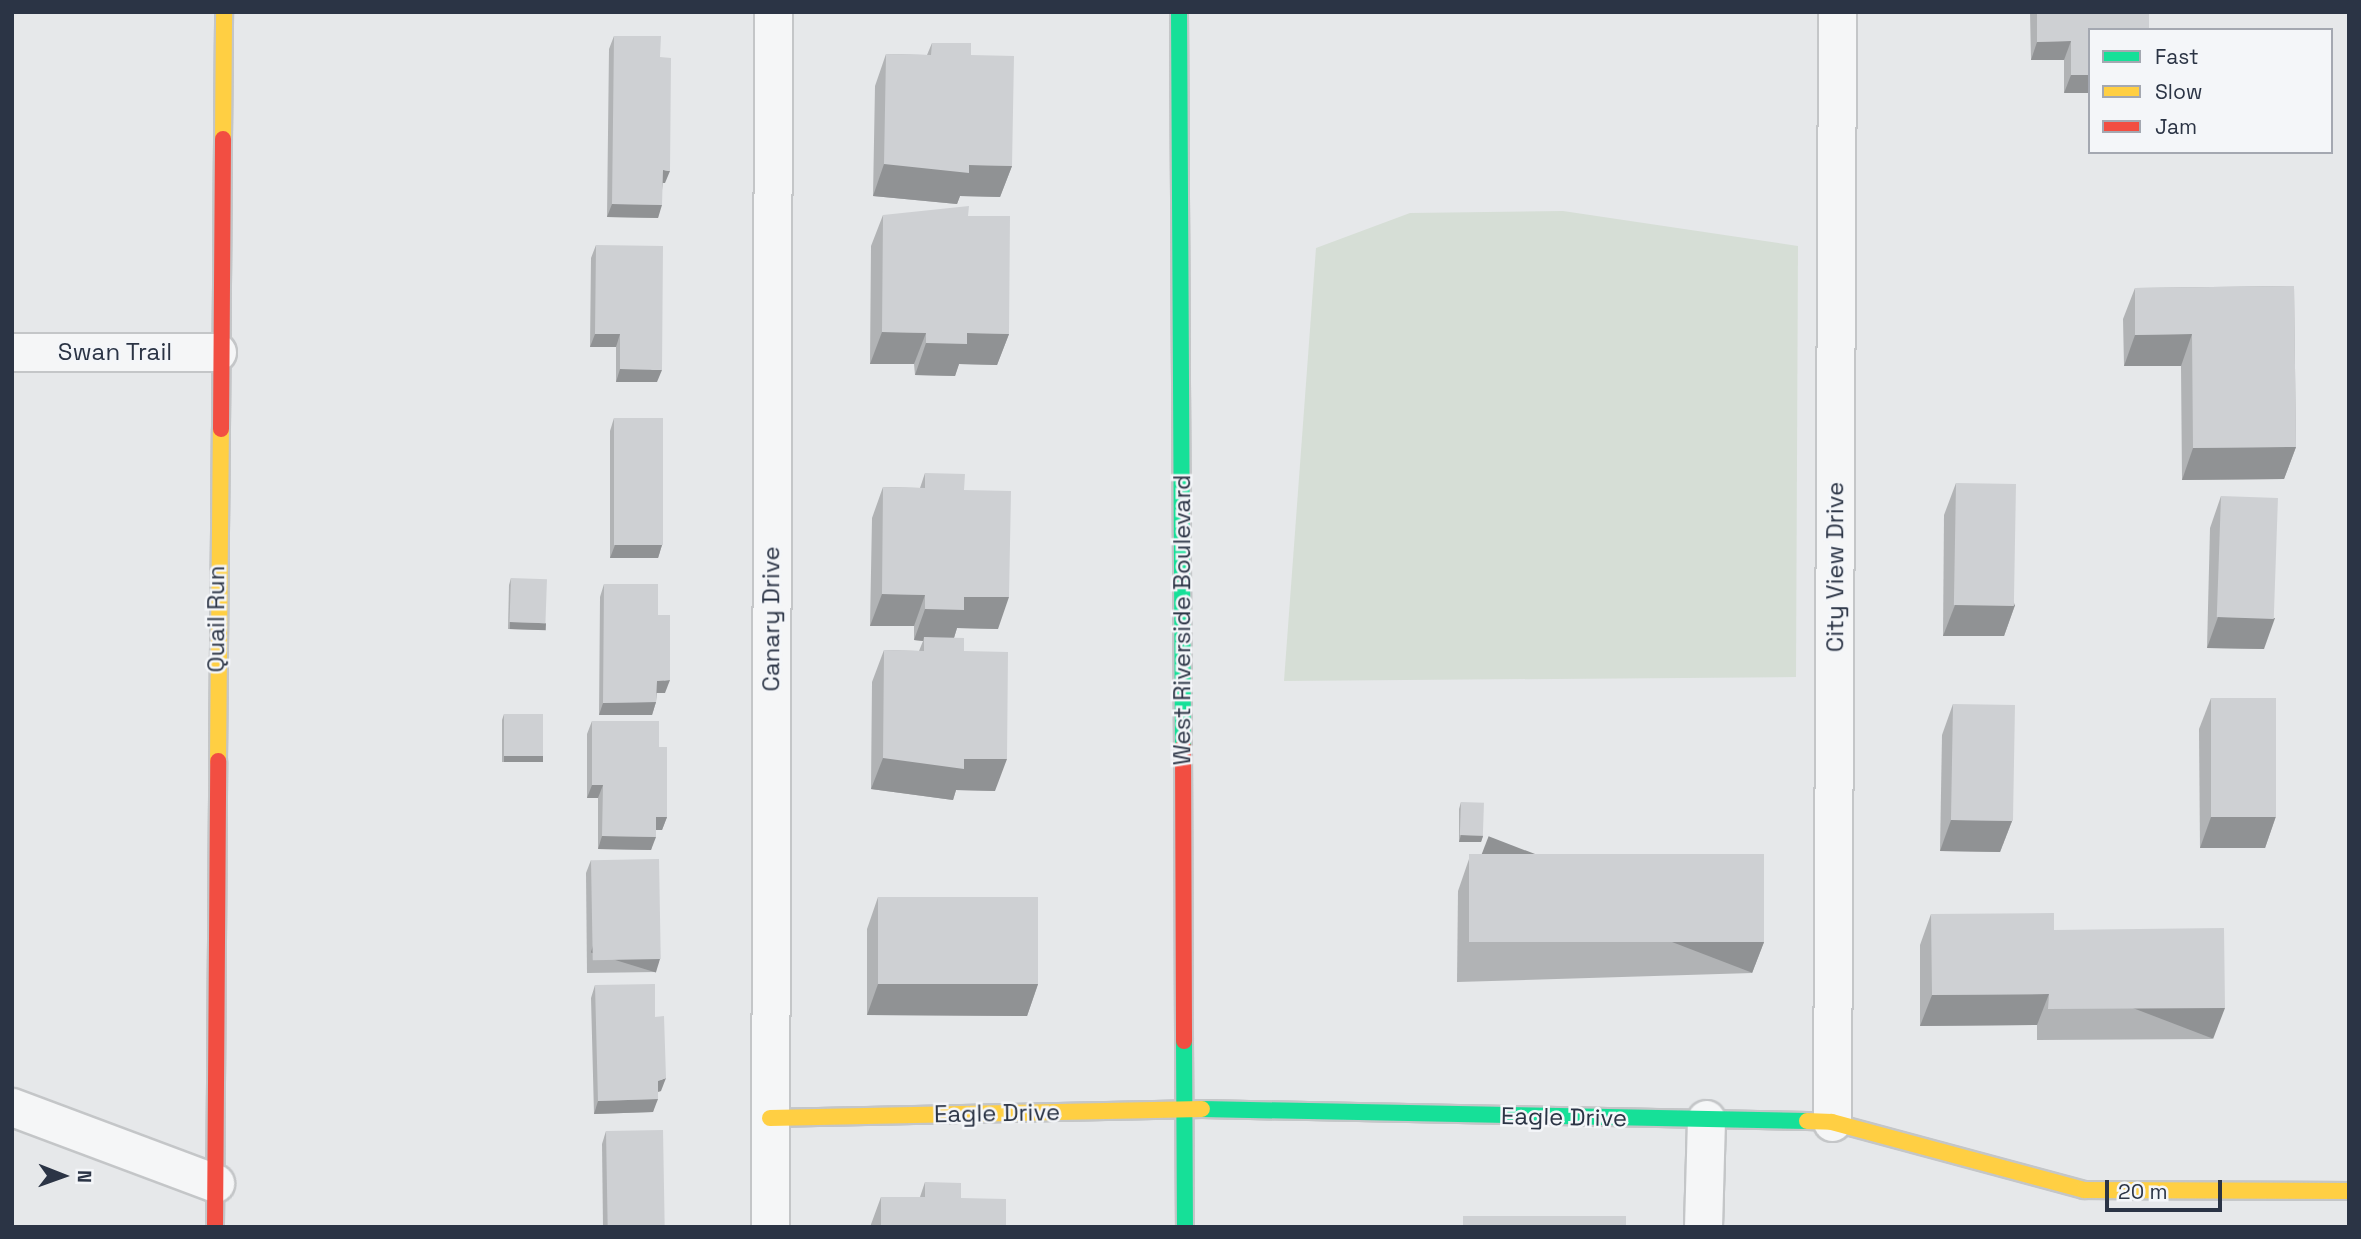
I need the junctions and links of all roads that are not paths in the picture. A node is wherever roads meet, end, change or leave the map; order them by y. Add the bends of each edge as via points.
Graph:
1 (225, 12) edge
2 (773, 12) edge
3 (1179, 12) edge
4 (1837, 12) edge
5 (12, 352) edge
6 (217, 352) junction
7 (12, 1107) edge
8 (1184, 1109) junction
9 (770, 1118) junction
10 (1706, 1119) junction
11 (1832, 1122) junction
12 (215, 1183) junction
13 (2349, 1191) edge
14 (215, 1227) edge
15 (770, 1227) edge
16 (1185, 1227) edge
17 (1703, 1227) edge

1 - 6 street, Quail Run
2 - 9 street, Canary Drive
3 - 8 street, West Riverside Boulevard
4 - 11 street, City View Drive
5 - 6 street, Swan Trail
6 - 12 street, Quail Run
7 - 12 street
8 - 9 street, Eagle Drive
8 - 10 street, Eagle Drive
8 - 16 street, West Riverside Boulevard
9 - 15 street, Canary Drive
10 - 11 street, Eagle Drive
10 - 17 street
11 - 13 street, Eagle Drive via 2084,1190
12 - 14 street, Quail Run

